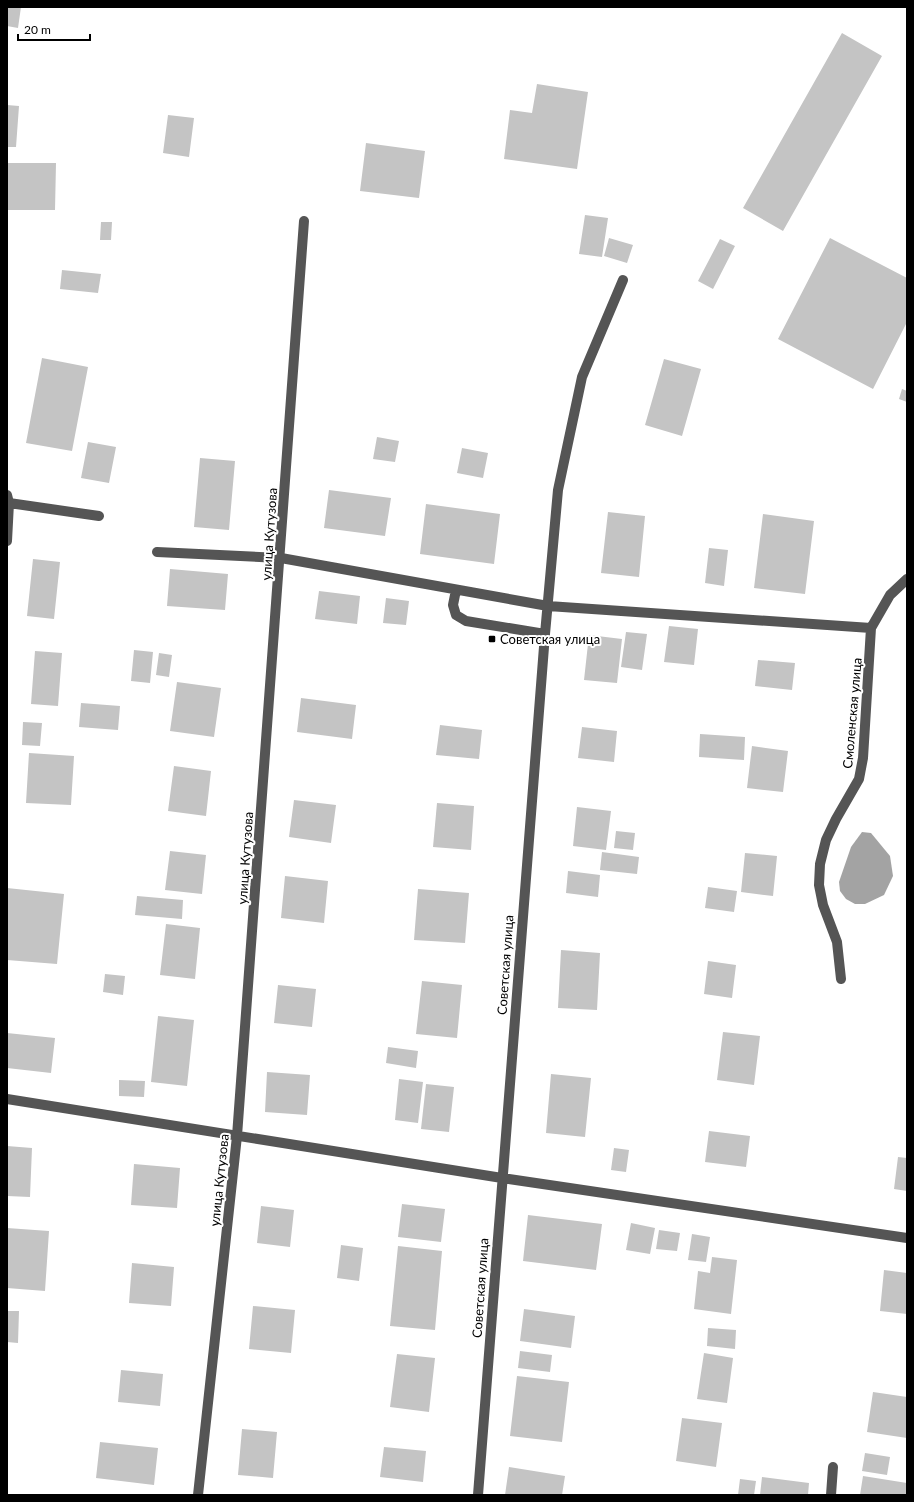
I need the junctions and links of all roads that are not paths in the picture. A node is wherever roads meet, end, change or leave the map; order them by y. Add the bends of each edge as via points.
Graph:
1 (304, 221) dead end
2 (623, 280) dead end
3 (8, 499) edge
4 (99, 516) dead end
5 (7, 541) edge
6 (157, 552) dead end
7 (281, 558) junction
8 (907, 579) edge
9 (456, 590) junction
10 (548, 606) junction
11 (871, 628) junction
12 (544, 634) junction
13 (841, 979) dead end
14 (7, 1099) edge
15 (237, 1136) junction
16 (502, 1178) junction
17 (907, 1238) edge
18 (833, 1467) dead end
19 (198, 1495) edge
20 (478, 1495) edge
21 (831, 1495) edge

1 - 7 street, улица Кутузова
2 - 10 street, Советская улица via 582,377 558,490
3 - 4 street
3 - 5 street
6 - 7 street
7 - 9 street
7 - 15 street, улица Кутузова
8 - 11 street via 890,595
9 - 10 street
9 - 12 street via 453,605 456,615 466,621
10 - 11 street
10 - 12 street, Советская улица
11 - 13 street, Смоленская улица via 863,758 859,779 826,840 820,864 819,885 823,905 837,942
12 - 16 street, Советская улица
14 - 15 street
15 - 16 street
15 - 19 street, улица Кутузова
16 - 17 street
16 - 20 street, Советская улица
18 - 21 street

